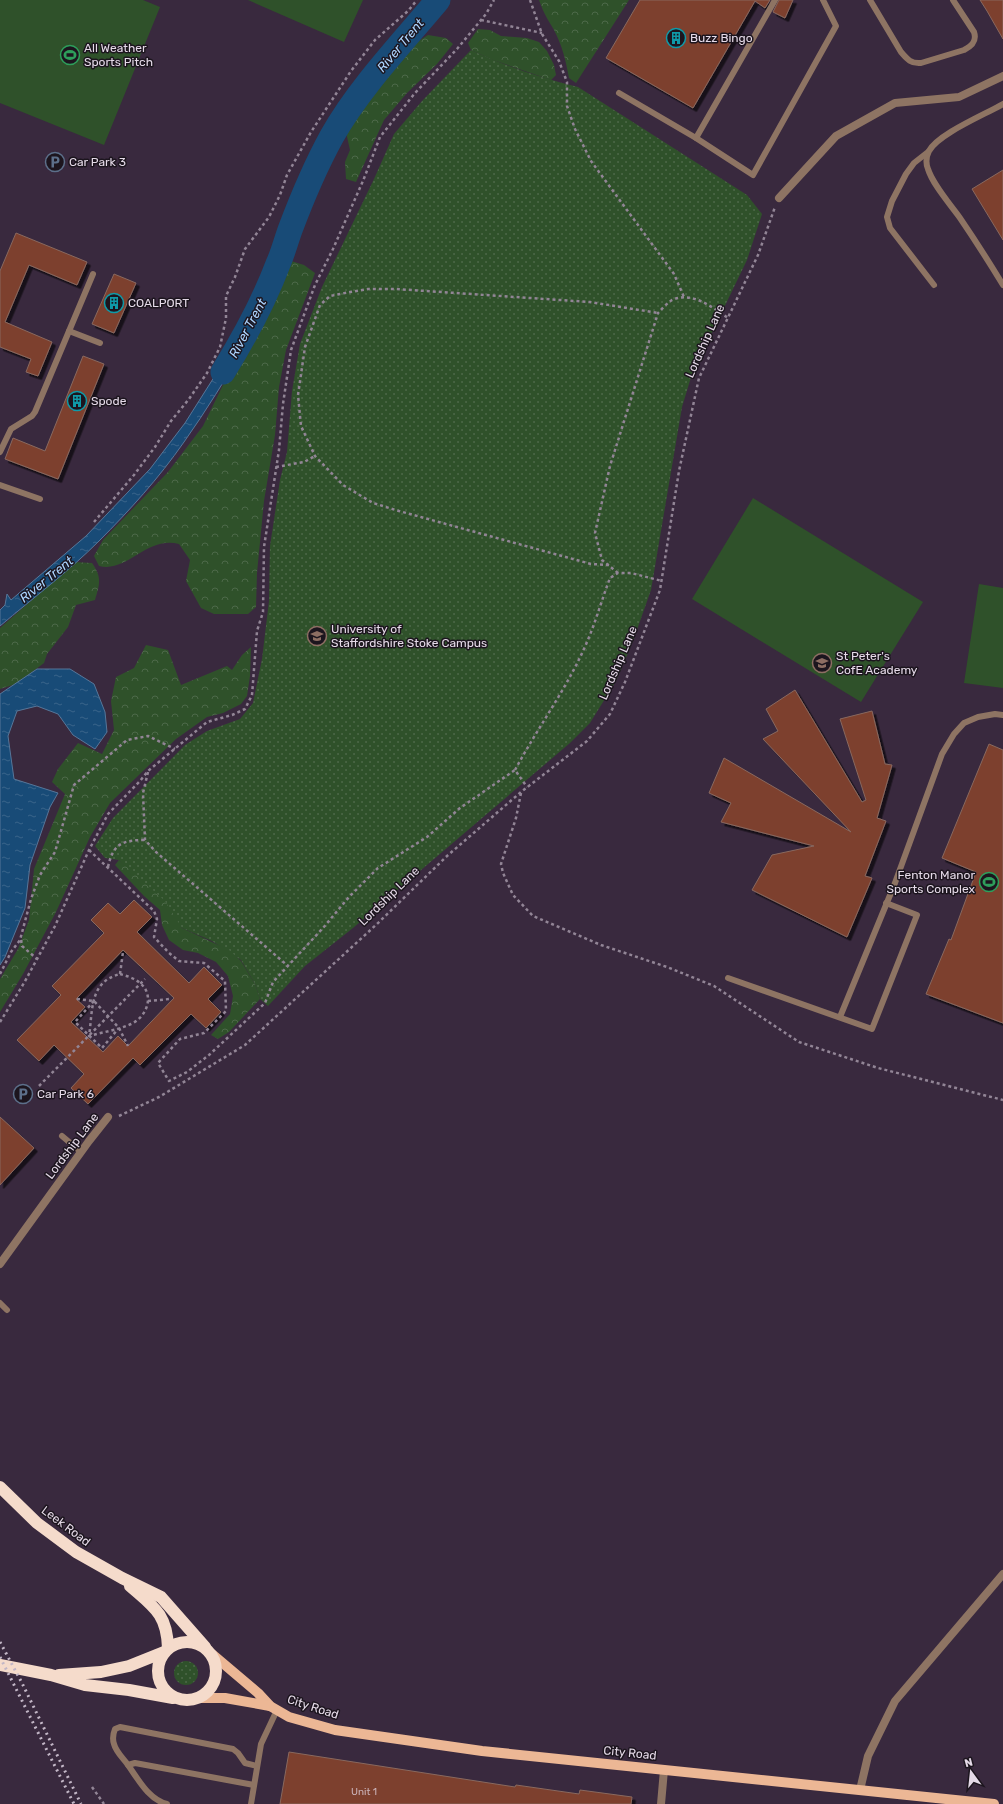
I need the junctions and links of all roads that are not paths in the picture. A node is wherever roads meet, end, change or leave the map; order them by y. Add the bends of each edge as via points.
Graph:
1 (775, 0) edge
2 (823, 0) edge
3 (870, 0) edge
4 (953, 0) edge
5 (1003, 76) edge
6 (620, 93) dead end
7 (1003, 104) edge
8 (696, 138) junction
9 (928, 152) junction
10 (779, 198) road end
11 (93, 274) dead end
12 (934, 285) dead end
13 (1003, 285) edge
14 (69, 331) junction
15 (100, 343) dead end
16 (0, 452) edge
17 (0, 485) edge
18 (40, 500) dead end
19 (1003, 715) edge
20 (886, 904) junction
21 (728, 978) dead end
22 (840, 1017) junction
23 (108, 1117) road end
24 (62, 1136) dead end
25 (81, 1152) junction
26 (0, 1264) edge
27 (0, 1303) edge
28 (7, 1310) dead end
29 (0, 1487) edge
30 (1003, 1574) edge
31 (122, 1578) junction
32 (166, 1650) junction
33 (208, 1651) junction
34 (0, 1664) edge
35 (51, 1676) junction
36 (198, 1698) junction
37 (180, 1699) junction
38 (273, 1708) junction
39 (128, 1765) junction
40 (257, 1766) junction
41 (664, 1770) junction
42 (254, 1785) junction
43 (860, 1790) junction
44 (167, 1804) edge
45 (251, 1804) edge
46 (661, 1804) edge
47 (993, 1804) edge

1 - 8 lane
2 - 8 lane via 836,26 753,175
3 - 4 lane via 901,52 913,64 964,50 974,42 974,32
5 - 10 street via 959,97 895,103 836,136
6 - 8 lane
7 - 9 lane via 951,132 936,142
9 - 12 lane via 914,163 906,174 892,201 887,218 890,228
9 - 13 lane via 928,170
11 - 14 lane
14 - 15 lane
14 - 16 lane via 35,412 11,429
17 - 18 lane
19 - 20 lane via 978,716 964,723 954,734 938,762
20 - 22 lane
20 - 22 lane via 917,915 872,1029
21 - 22 lane
23 - 25 street, Lordship Lane
24 - 25 lane
25 - 26 street, Lordship Lane
27 - 28 lane
29 - 31 highway, Leek Road via 37,1523 76,1552
30 - 43 street via 895,1700 868,1756
31 - 32 highway, Leek Road via 153,1606 162,1619 167,1631
31 - 33 highway, Leek Road via 161,1597
32 - 33 highway via 176,1643 188,1641
32 - 35 highway via 129,1666 101,1672
32 - 37 highway via 158,1666 160,1681 169,1694
33 - 36 highway via 216,1667 215,1679 209,1690
33 - 38 main road, City Road
34 - 35 highway
35 - 37 highway via 84,1685
36 - 37 highway
36 - 38 main road, City Road via 225,1698
38 - 40 lane
38 - 41 main road, City Road via 289,1717 335,1730 482,1751
39 - 40 lane via 114,1745 112,1736 114,1729 120,1727 233,1749 245,1763
39 - 42 lane via 135,1763
39 - 44 lane via 145,1789 160,1802
40 - 42 lane
41 - 43 main road, City Road
41 - 46 street
42 - 45 lane
43 - 47 main road, City Road

